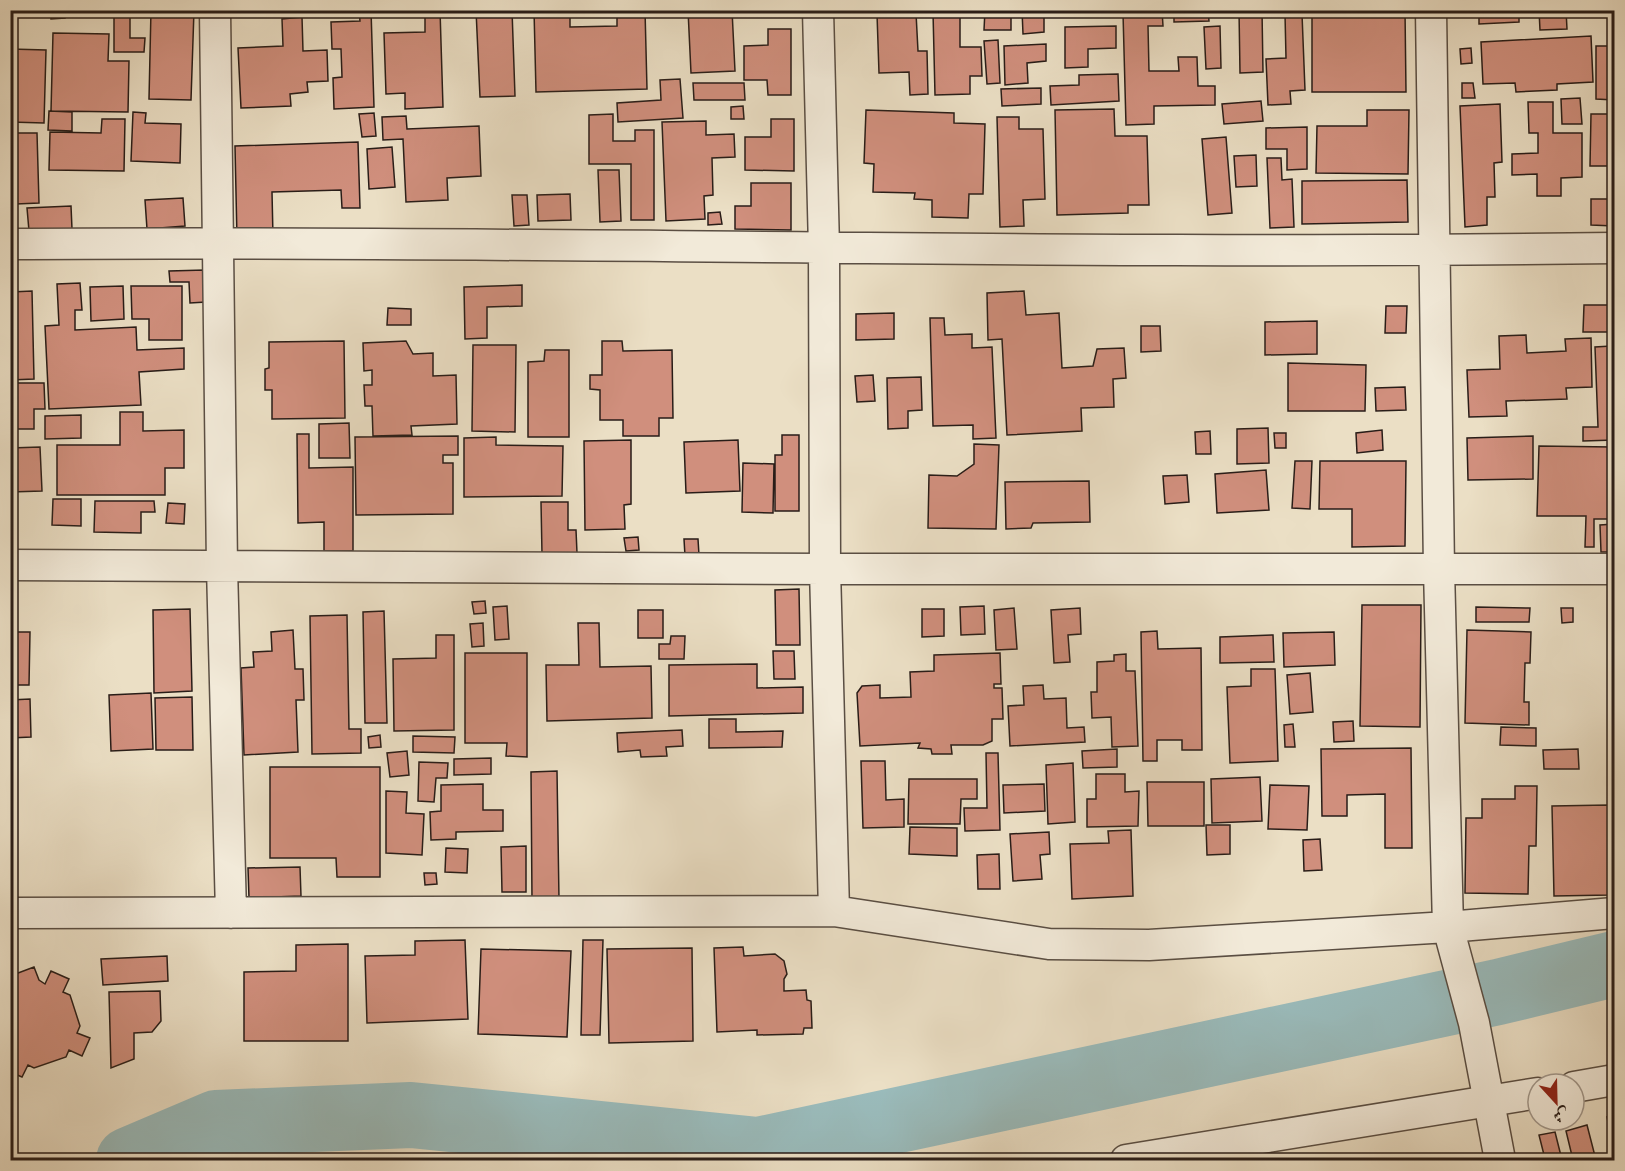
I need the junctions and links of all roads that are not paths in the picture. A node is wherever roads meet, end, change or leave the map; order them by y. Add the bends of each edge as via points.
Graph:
1 (215, 10) edge
2 (818, 10) edge
3 (1431, 10) edge
4 (219, 242) junction
5 (10, 244) edge
6 (824, 248) junction
7 (1614, 248) edge
8 (1435, 250) junction
9 (10, 565) edge
10 (222, 567) junction
11 (825, 569) junction
12 (1439, 569) junction
13 (1614, 569) edge
14 (834, 911) junction
15 (10, 913) edge
16 (231, 913) junction
17 (1614, 913) edge
18 (1448, 927) junction
19 (1614, 1080) edge
20 (1586, 1085) edge
21 (1526, 1095) edge
22 (1490, 1100) junction
23 (1126, 1161) edge
24 (1500, 1161) edge

1 - 4 street
2 - 6 street
3 - 8 street
4 - 5 street
4 - 6 street
4 - 10 street
6 - 8 street
6 - 11 street
7 - 8 street
8 - 12 street
9 - 10 street
10 - 11 street
10 - 16 street
11 - 12 street
11 - 14 street
12 - 13 street
12 - 18 street
14 - 16 street
14 - 18 street via 1049,944 1149,945
15 - 16 street
17 - 18 street
18 - 22 street
19 - 20 street
21 - 22 street
22 - 23 street
22 - 24 street

